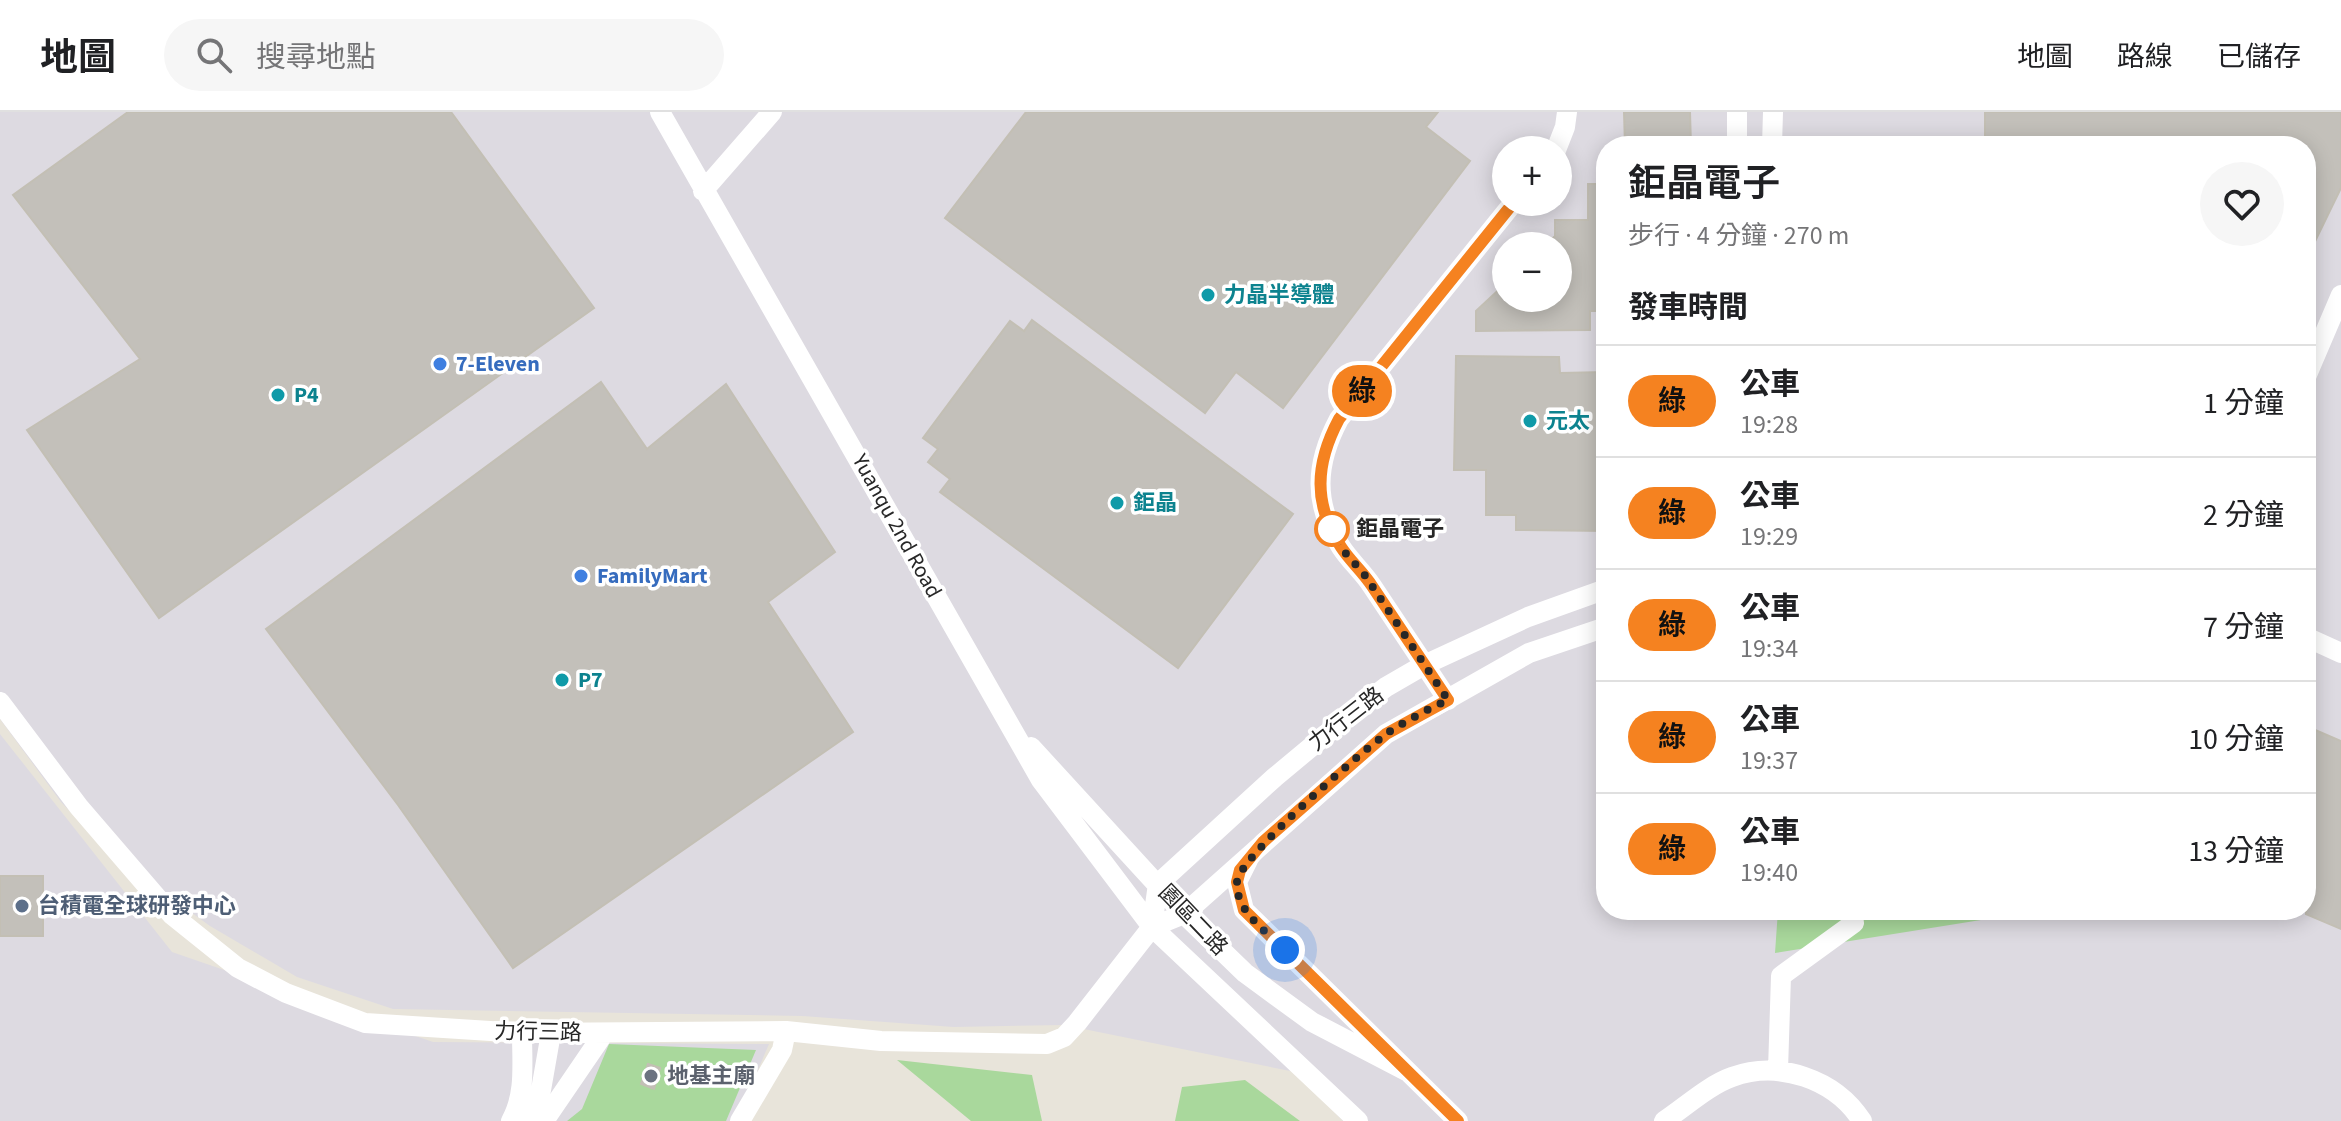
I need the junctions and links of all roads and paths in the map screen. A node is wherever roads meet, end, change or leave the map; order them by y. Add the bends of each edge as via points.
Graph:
1 (660, 112) edge
2 (772, 112) edge
3 (1567, 112) edge
4 (1737, 112) edge
5 (1773, 112) edge
6 (1561, 136) edge
7 (1737, 136) edge
8 (1772, 136) edge
9 (703, 191) junction
10 (1503, 216) edge
11 (2341, 295) edge
12 (2333, 333) edge
13 (2316, 361) edge
14 (1596, 593) edge
15 (1596, 630) edge
16 (2316, 642) edge
17 (2341, 653) edge
18 (1424, 665) junction
19 (1448, 700) junction
20 (0, 702) edge
21 (1013, 726) junction
22 (1263, 842) junction
23 (1158, 884) junction
24 (1184, 914) junction
25 (1854, 923) dead end
26 (1152, 927) junction
27 (786, 1031) junction
28 (522, 1033) junction
29 (551, 1033) junction
30 (604, 1033) junction
31 (1778, 1070) junction
32 (1408, 1072) junction
33 (511, 1121) edge
34 (531, 1121) edge
35 (544, 1121) edge
36 (740, 1121) edge
37 (1358, 1121) edge
38 (1458, 1121) edge
39 (1664, 1121) edge
40 (1862, 1121) edge

1 - 9 street, Yuanqu 2nd Road
2 - 9 street
3 - 6 street
4 - 7 street
5 - 8 street
9 - 21 street, Yuanqu 2nd Road
10 - 18 street via 1339,419 1325,445 1319,482 1325,516 1342,549
11 - 12 street
12 - 13 street
14 - 18 street, 力行三路
15 - 19 street, 力行三路 via 1529,653
16 - 17 street
18 - 19 street
18 - 23 street, 力行三路 via 1386,687 1275,777
19 - 22 street, 力行三路 via 1386,734
20 - 28 street, 力行三路 via 79,807 172,915 238,968 365,1023
21 - 23 street, 園區二路
21 - 26 street, Yuanqu 2nd Road via 1041,780
22 - 24 street, 力行三路
22 - 32 street via 1240,870 1237,882 1244,910
23 - 24 street, 園區二路
23 - 26 street
24 - 26 street, 力行三路
24 - 32 street, 園區二路 via 1245,973 1312,1022
25 - 31 street via 1781,976
26 - 27 street, 力行三路 via 1077,1023 1064,1037 1047,1044 881,1041
26 - 37 street, 園區二路
27 - 30 street, 力行三路
27 - 36 street via 782,1050
28 - 29 street, 力行三路
28 - 33 street via 522,1086
29 - 30 street, 力行三路
29 - 34 street
30 - 35 street
31 - 39 street via 1730,1077
31 - 40 street via 1825,1084
32 - 38 street

